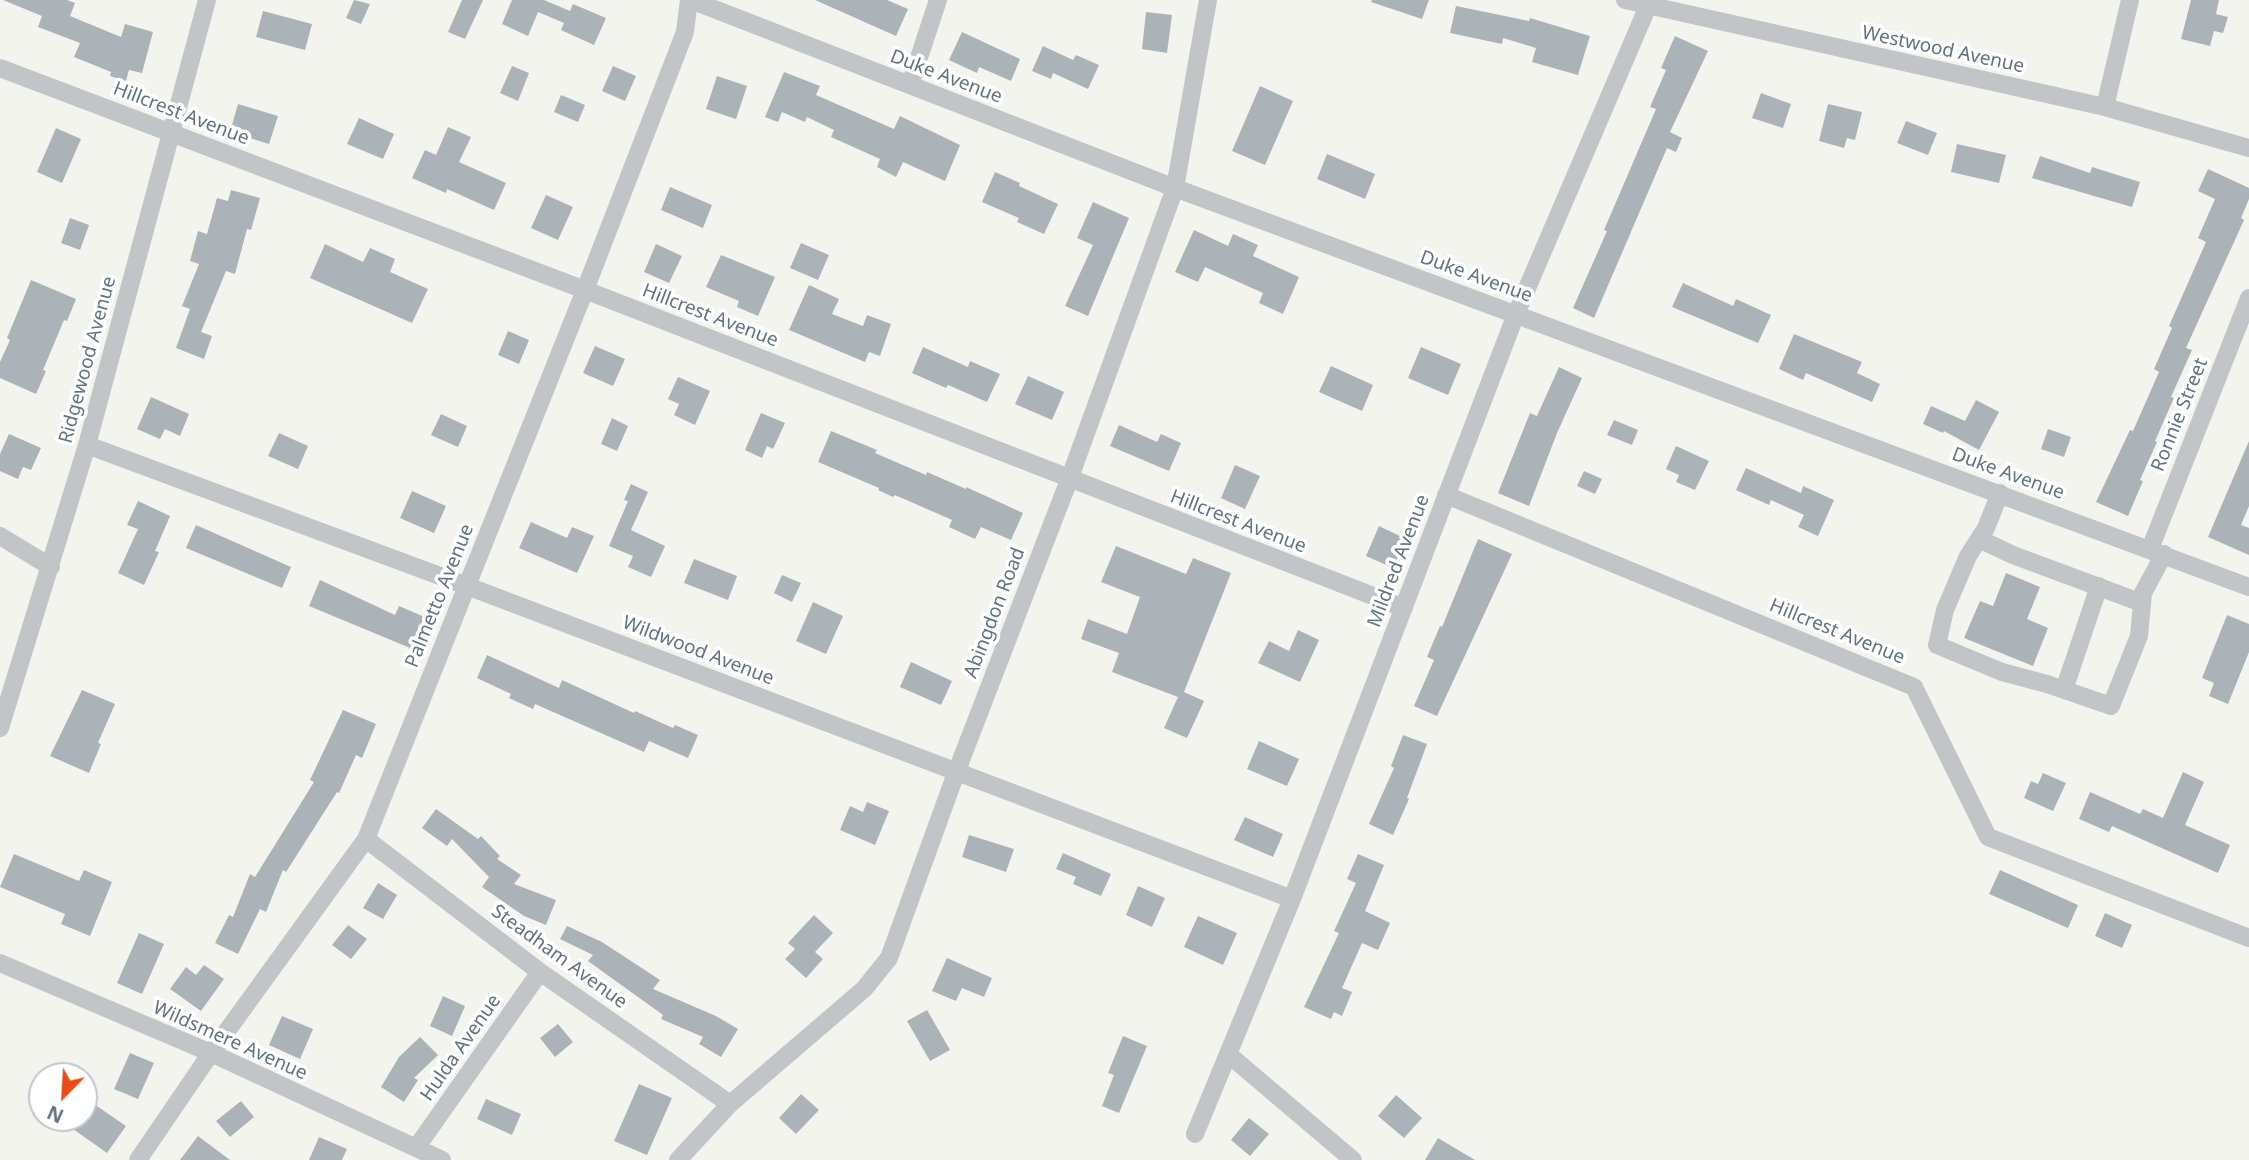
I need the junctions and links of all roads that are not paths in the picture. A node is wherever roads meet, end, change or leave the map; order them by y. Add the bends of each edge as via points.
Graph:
1 (207, 0) edge
2 (690, 0) edge
3 (939, 0) edge
4 (1208, 0) edge
5 (1625, 0) edge
6 (2130, 0) edge
7 (1648, 6) junction
8 (0, 68) edge
9 (911, 85) junction
10 (2105, 107) junction
11 (171, 132) junction
12 (2249, 148) edge
13 (1175, 188) junction
14 (585, 290) junction
15 (2249, 298) edge
16 (1516, 314) junction
17 (87, 446) junction
18 (1069, 480) junction
19 (2000, 493) junction
20 (1446, 495) junction
21 (0, 537) edge
22 (1979, 540) junction
23 (2157, 551) junction
24 (51, 567) junction
25 (467, 586) junction
26 (2099, 586) junction
27 (2249, 587) edge
28 (2142, 603) junction
29 (1404, 608) junction
30 (2064, 690) junction
31 (0, 728) edge
32 (956, 773) junction
33 (366, 839) junction
34 (1292, 899) junction
35 (2249, 938) edge
36 (0, 963) edge
37 (540, 972) junction
38 (211, 1054) junction
39 (1228, 1054) junction
40 (730, 1104) junction
41 (1195, 1134) dead end
42 (416, 1148) junction
43 (138, 1160) edge
44 (442, 1160) edge
45 (678, 1160) edge
46 (1353, 1160) edge

1 - 11 street, Ridgewood Avenue
2 - 9 street, Duke Avenue
2 - 14 street, Palmetto Avenue via 685,32
3 - 9 street
4 - 13 street, Abingdon Road
5 - 7 street, Westwood Avenue
6 - 10 street
7 - 10 street, Westwood Avenue
7 - 16 street, Mildred Avenue
8 - 11 street, Hillcrest Avenue
9 - 13 street, Duke Avenue
10 - 12 street, Westwood Avenue
11 - 14 street, Hillcrest Avenue
11 - 17 street, Ridgewood Avenue
13 - 16 street, Duke Avenue
13 - 18 street, Abingdon Road
14 - 18 street, Hillcrest Avenue
14 - 25 street, Palmetto Avenue
15 - 23 street, Ronnie Street
16 - 19 street, Duke Avenue
16 - 20 street, Mildred Avenue
17 - 24 street, Ridgewood Avenue
17 - 25 street, Wildwood Avenue
18 - 29 street, Hillcrest Avenue
18 - 32 street, Abingdon Road
19 - 22 street
19 - 23 street, Duke Avenue
20 - 29 street, Mildred Avenue
20 - 35 street, Hillcrest Avenue via 1914,687 1989,837
21 - 24 street
22 - 26 street
22 - 30 street via 1945,610 1937,645 2002,672
23 - 27 street, Duke Avenue
23 - 28 street, Ronnie Street
24 - 31 street, Ridgewood Avenue
25 - 32 street, Wildwood Avenue
25 - 33 street, Palmetto Avenue
26 - 28 street
26 - 30 street
28 - 30 street, Ronnie Street via 2139,636 2111,706
29 - 34 street, Mildred Avenue
32 - 34 street, Wildwood Avenue
32 - 40 street, Abingdon Road via 889,958 864,989
33 - 37 street, Steadham Avenue
33 - 38 street, Palmetto Avenue
34 - 39 street, Mildred Avenue
36 - 38 street, Wildsmere Avenue
37 - 40 street, Steadham Avenue
37 - 42 street, Hulda Avenue
38 - 42 street, Wildsmere Avenue
38 - 43 street, Palmetto Avenue
39 - 41 street, Mildred Avenue
39 - 46 street
40 - 45 street, Abingdon Road
42 - 44 street, Wildsmere Avenue

